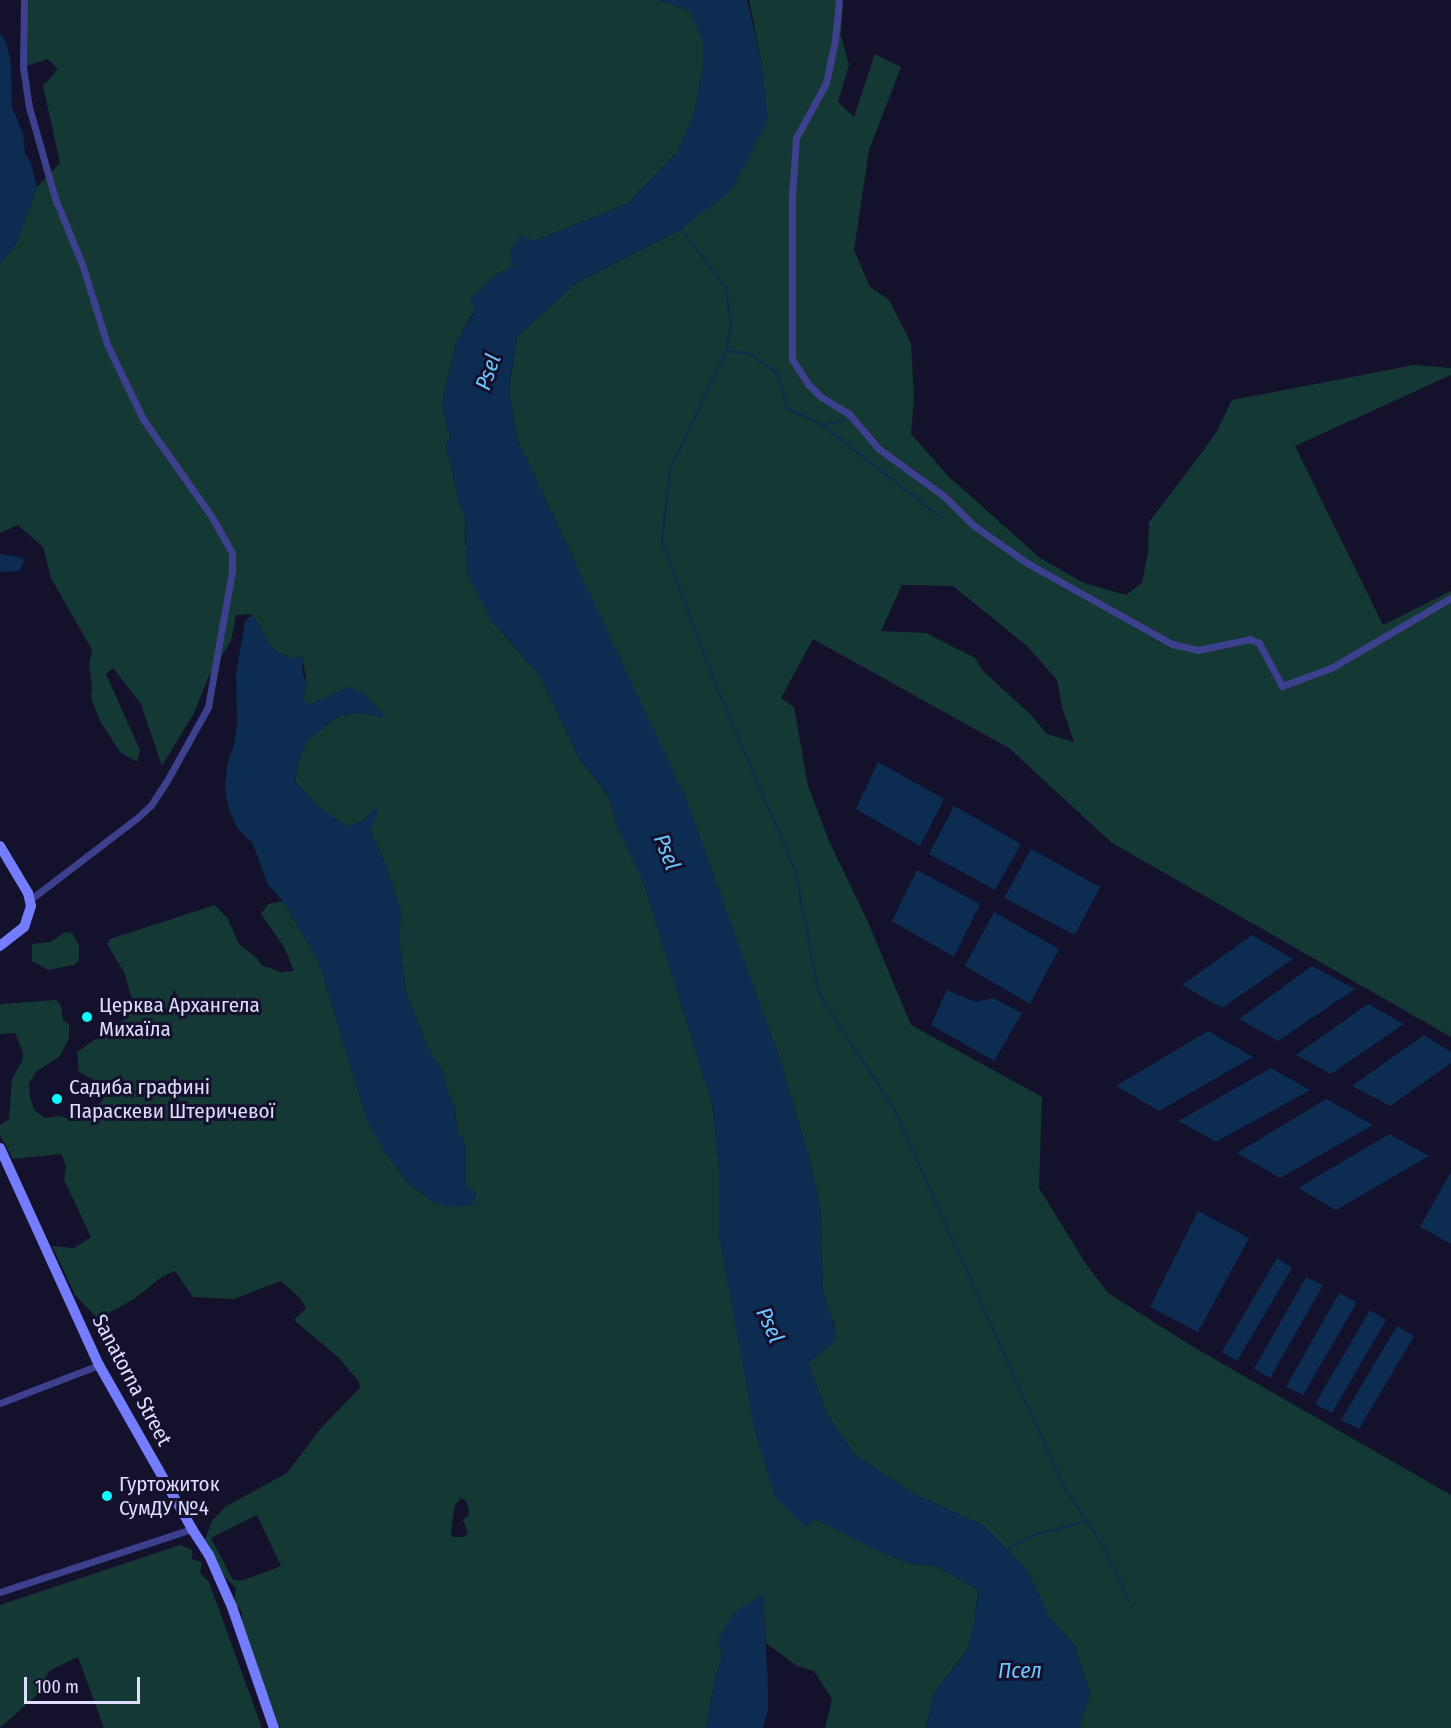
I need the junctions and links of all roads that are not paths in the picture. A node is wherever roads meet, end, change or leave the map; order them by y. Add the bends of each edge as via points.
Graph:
1 (24, 0) edge
2 (838, 0) edge
3 (1451, 598) edge
4 (0, 846) edge
5 (31, 899) junction
6 (0, 946) edge
7 (0, 1148) edge
8 (99, 1365) junction
9 (0, 1403) edge
10 (192, 1530) junction
11 (0, 1592) edge
12 (274, 1728) edge

1 - 5 street via 23,67 29,107 55,198 82,264 107,344 143,419 232,552 208,707 168,779 137,818
2 - 3 street via 826,83 796,138 792,197 792,358 821,397 849,414 879,449 1027,563 1172,644 1198,650 1250,639 1259,643 1282,686 1330,668
4 - 5 main road
5 - 6 main road via 31,913 24,927
7 - 8 main road, Sanatorna Street
8 - 9 street
8 - 10 main road, Sanatorna Street
10 - 11 street
10 - 12 main road, Sanatorna Street via 223,1584

